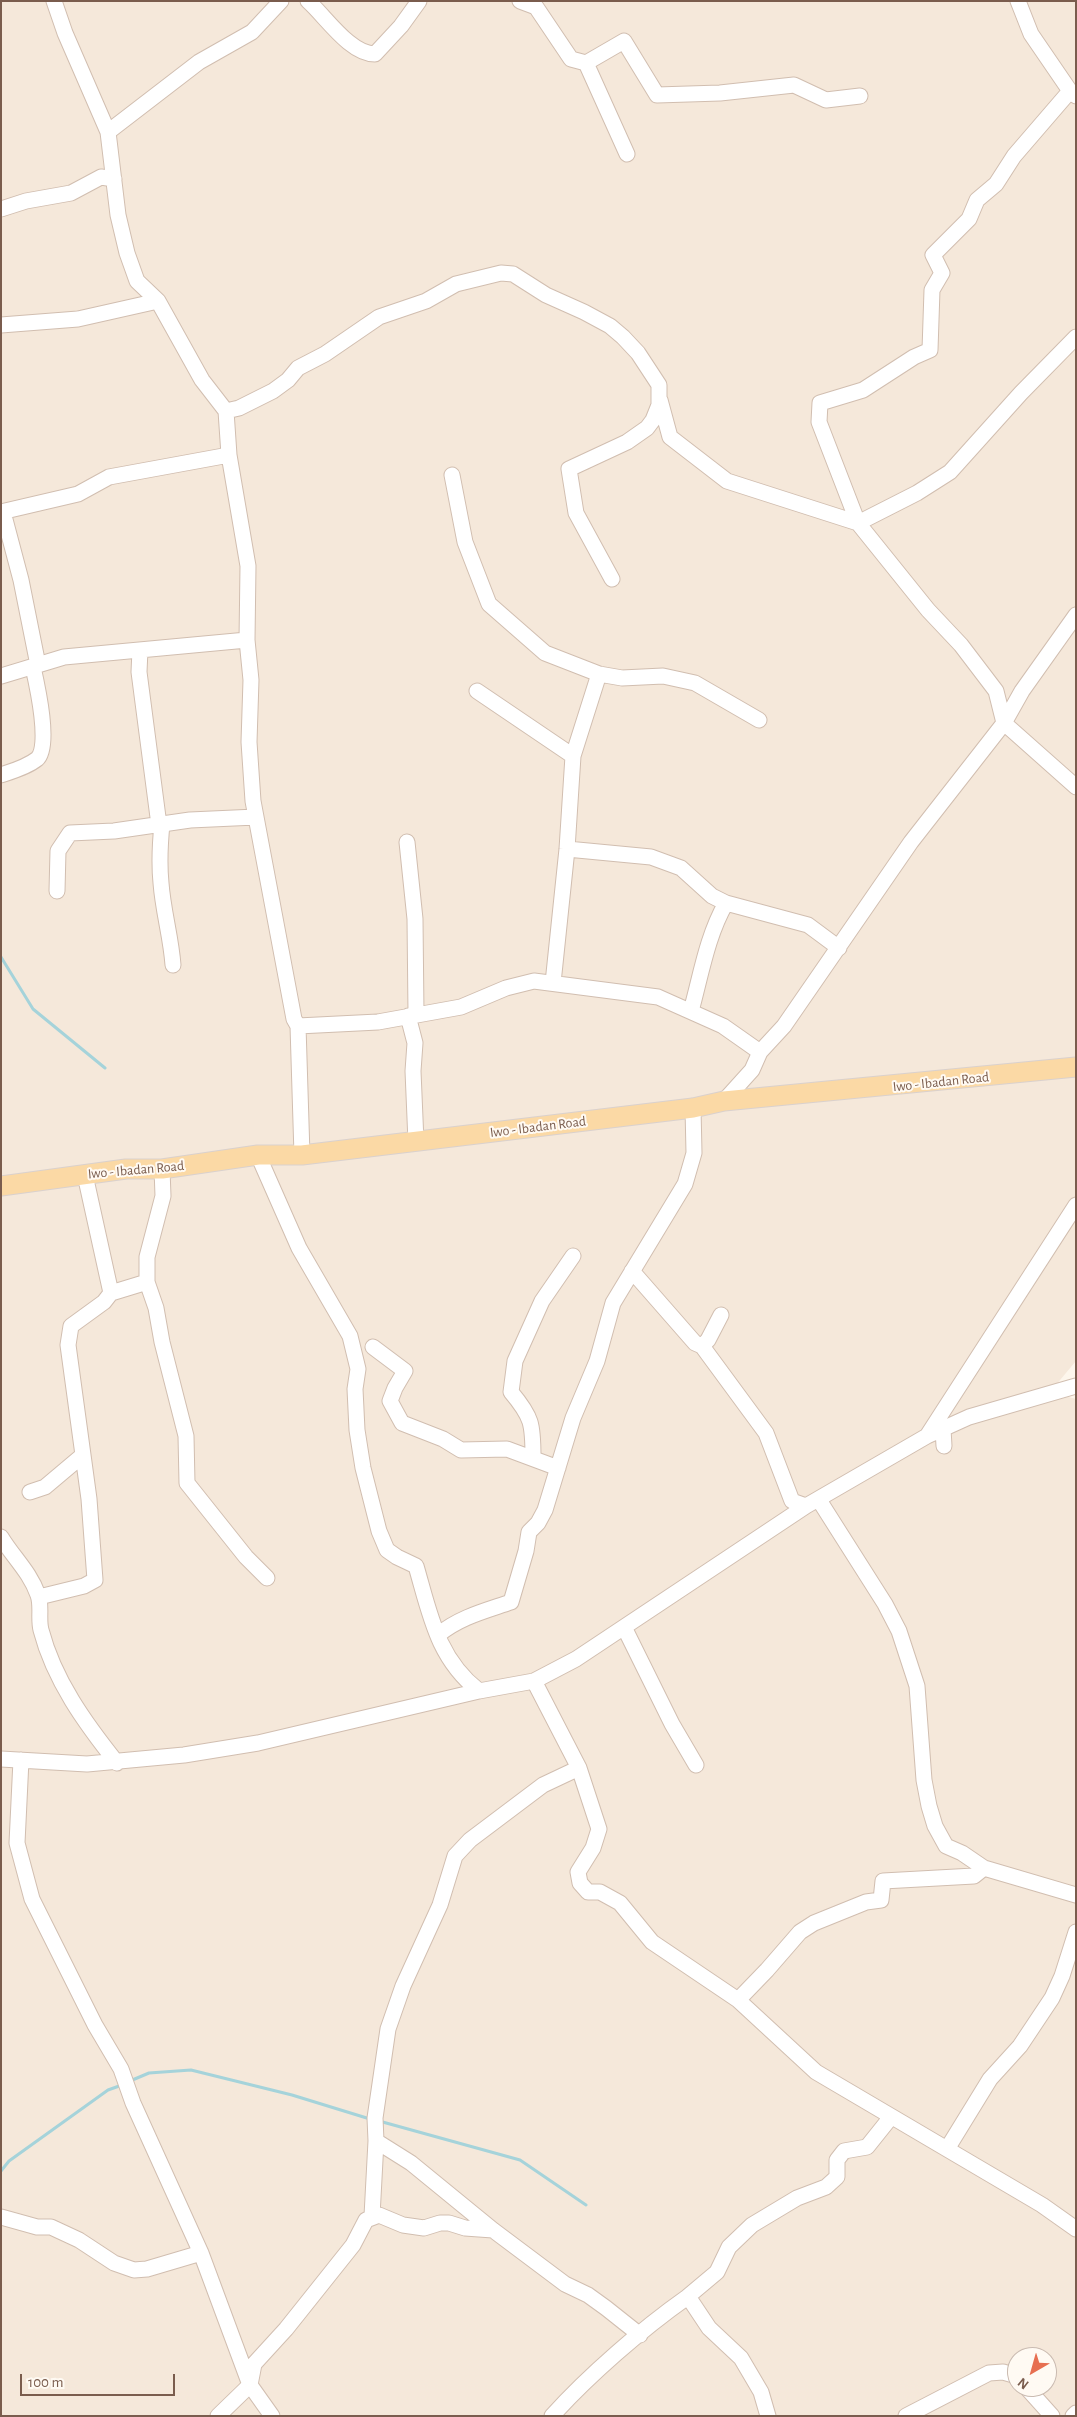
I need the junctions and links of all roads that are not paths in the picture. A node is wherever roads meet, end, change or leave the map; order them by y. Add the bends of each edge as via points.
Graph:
1 (54, 1) edge
2 (281, 1) edge
3 (308, 1) edge
4 (419, 1) edge
5 (520, 1) edge
6 (1018, 1) edge
7 (586, 64) junction
8 (1073, 94) edge
9 (860, 96) dead end
10 (108, 132) junction
11 (627, 154) dead end
12 (114, 179) junction
13 (1, 209) edge
14 (158, 301) junction
15 (1, 325) edge
16 (1076, 337) edge
17 (659, 399) junction
18 (226, 411) junction
19 (229, 455) junction
20 (452, 475) dead end
21 (2, 512) edge
22 (858, 523) junction
23 (612, 579) dead end
24 (1076, 615) edge
25 (247, 640) junction
26 (140, 650) junction
27 (36, 666) junction
28 (599, 674) junction
29 (1, 676) edge
30 (477, 691) dead end
31 (759, 720) dead end
32 (1004, 723) junction
33 (573, 756) junction
34 (1, 776) edge
35 (1076, 787) edge
36 (256, 817) junction
37 (160, 824) junction
38 (407, 842) dead end
39 (567, 849) junction
40 (57, 891) dead end
41 (726, 903) junction
42 (839, 948) junction
43 (173, 965) dead end
44 (553, 983) junction
45 (690, 1011) junction
46 (412, 1015) junction
47 (298, 1026) junction
48 (760, 1052) junction
49 (1076, 1067) edge
50 (724, 1101) junction
51 (693, 1108) junction
52 (416, 1142) junction
53 (258, 1155) junction
54 (302, 1155) junction
55 (162, 1169) junction
56 (86, 1175) junction
57 (1, 1186) edge
58 (1076, 1205) edge
59 (573, 1256) dead end
60 (632, 1271) junction
61 (147, 1282) junction
62 (111, 1293) junction
63 (721, 1314) dead end
64 (702, 1346) junction
65 (373, 1347) dead end
66 (1076, 1386) edge
67 (943, 1429) junction
68 (927, 1436) junction
69 (944, 1446) dead end
70 (83, 1455) junction
71 (533, 1457) junction
72 (558, 1468) junction
73 (30, 1492) dead end
74 (812, 1503) junction
75 (3, 1544) edge
76 (267, 1578) dead end
77 (39, 1597) junction
78 (624, 1627) junction
79 (438, 1634) junction
80 (534, 1681) junction
81 (479, 1691) junction
82 (1, 1759) edge
83 (20, 1760) junction
84 (117, 1762) junction
85 (696, 1765) dead end
86 (579, 1768) junction
87 (984, 1868) junction
88 (1076, 1895) edge
89 (1076, 1932) edge
90 (738, 2000) junction
91 (891, 2117) junction
92 (375, 2129) junction
93 (947, 2149) junction
94 (372, 2216) junction
95 (1, 2217) edge
96 (1076, 2229) edge
97 (493, 2230) junction
98 (201, 2253) junction
99 (686, 2298) junction
100 (640, 2335) junction
101 (1007, 2373) edge
102 (250, 2385) junction
103 (1035, 2397) edge
104 (1076, 2413) edge
105 (218, 2416) edge
106 (272, 2416) edge
107 (552, 2416) edge
108 (768, 2416) edge
109 (906, 2416) edge
110 (1052, 2416) edge
111 (1073, 2416) edge

1 - 10 street
2 - 10 street via 252,32 199,62
3 - 4 street via 344,38 366,54 375,54
5 - 7 street via 536,7 571,59
6 - 8 street via 1030,34
7 - 9 street via 624,41 657,95 720,93 794,85 826,100
7 - 11 street
8 - 22 street via 1014,156 996,184 977,200 969,219 933,255 942,273 932,290 930,350 863,390 820,403 819,422
10 - 12 street
12 - 13 street via 101,177 71,193
12 - 14 street via 126,253 137,281
14 - 15 street via 78,318
14 - 18 street via 202,380
16 - 22 street via 1021,392 950,472
17 - 18 street via 659,385 623,337 514,274 501,272 456,284 426,301 379,317 325,354 298,368 273,391
17 - 22 street via 670,437 727,482
17 - 23 street via 656,413 647,428 626,442 569,469 576,512
18 - 19 street
19 - 21 street via 109,477 78,494
19 - 25 street via 248,566
20 - 28 street via 465,542 489,604 545,653
21 - 27 street via 22,580
22 - 32 street via 928,610 962,645 996,691
24 - 32 street via 1022,691
25 - 26 street
25 - 36 street via 251,680 249,742
26 - 27 street via 64,657
26 - 37 street via 138,672
27 - 29 street
27 - 34 street via 44,745 38,758
28 - 31 street via 622,678 663,676 695,683
28 - 33 street
30 - 33 street
32 - 35 street
32 - 42 street via 911,842
33 - 39 street
36 - 37 street
36 - 47 street via 282,963
37 - 40 street via 70,833 58,851
37 - 43 street via 161,884
38 - 46 street via 416,919
39 - 41 street via 651,857 681,868 712,896
39 - 44 street
41 - 42 street via 808,925
41 - 45 street via 706,949
42 - 48 street via 784,1026
44 - 45 street via 658,997
44 - 46 street via 534,981 506,988 460,1007
45 - 48 street via 723,1026
46 - 47 street via 378,1022
46 - 52 street
47 - 54 street
48 - 50 street via 752,1070
49 - 50 main road, Iwo - Ibadan Road
50 - 51 main road, Iwo - Ibadan Road
51 - 52 main road, Iwo - Ibadan Road
51 - 60 street via 694,1152 684,1184
52 - 54 main road, Iwo - Ibadan Road
53 - 54 main road, Iwo - Ibadan Road
53 - 55 main road, Iwo - Ibadan Road
53 - 79 street via 299,1248 350,1336 358,1369 355,1390 362,1468 379,1531 388,1550 416,1566 427,1609
55 - 56 main road, Iwo - Ibadan Road via 126,1169
55 - 61 street via 163,1196 147,1257
56 - 57 main road, Iwo - Ibadan Road
56 - 62 street
58 - 68 street
59 - 71 street via 542,1301 514,1360 511,1392 527,1411 533,1429
60 - 64 street via 695,1343
60 - 72 street via 613,1303
61 - 62 street
61 - 76 street via 186,1436 187,1483 246,1557
62 - 70 street via 71,1326 69,1333
63 - 64 street
64 - 74 street via 766,1433 792,1501
65 - 71 street via 405,1371 390,1401 402,1423 462,1450 507,1449
66 - 67 street via 969,1417
67 - 68 street
67 - 69 street
68 - 74 street
70 - 73 street via 45,1487
70 - 77 street via 90,1499 95,1580 84,1586
71 - 72 street
72 - 79 street via 544,1510 529,1532 511,1602 477,1612
74 - 78 street
74 - 87 street via 885,1604 899,1631 917,1686 924,1780 935,1826 946,1846
75 - 77 street via 25,1567
77 - 84 street via 40,1629 60,1680 87,1725
78 - 80 street via 576,1659
78 - 85 street
79 - 81 street via 447,1656 463,1679
80 - 81 street
80 - 86 street
81 - 84 street via 258,1743
82 - 83 street
83 - 84 street via 62,1764
83 - 98 street via 17,1843 32,1898 95,2025 121,2069 133,2103
86 - 90 street via 599,1829 594,1848 578,1872 580,1883 588,1892 600,1892 620,1903 652,1942
86 - 92 street via 542,1785 470,1840 455,1856 440,1905 403,1986 388,2029
87 - 88 street
87 - 90 street via 974,1876 883,1881 881,1900 866,1902 800,1932
89 - 93 street via 1052,1998 1020,2046 990,2079
90 - 91 street via 816,2072
91 - 93 street
91 - 99 street via 867,2146 844,2151 837,2160 837,2177 826,2187 797,2198 752,2225 730,2247 717,2272
92 - 94 street
92 - 97 street
93 - 96 street
94 - 97 street via 379,2215 403,2225 424,2228 449,2223
94 - 102 street via 366,2220 353,2245 254,2364
95 - 98 street via 37,2228 51,2227 79,2240 114,2263 134,2270
97 - 100 street
98 - 102 street
99 - 100 street
99 - 108 street via 709,2328 741,2358 761,2392
100 - 107 street
101 - 109 street via 989,2374
102 - 105 street
102 - 106 street
103 - 110 street
104 - 111 street

